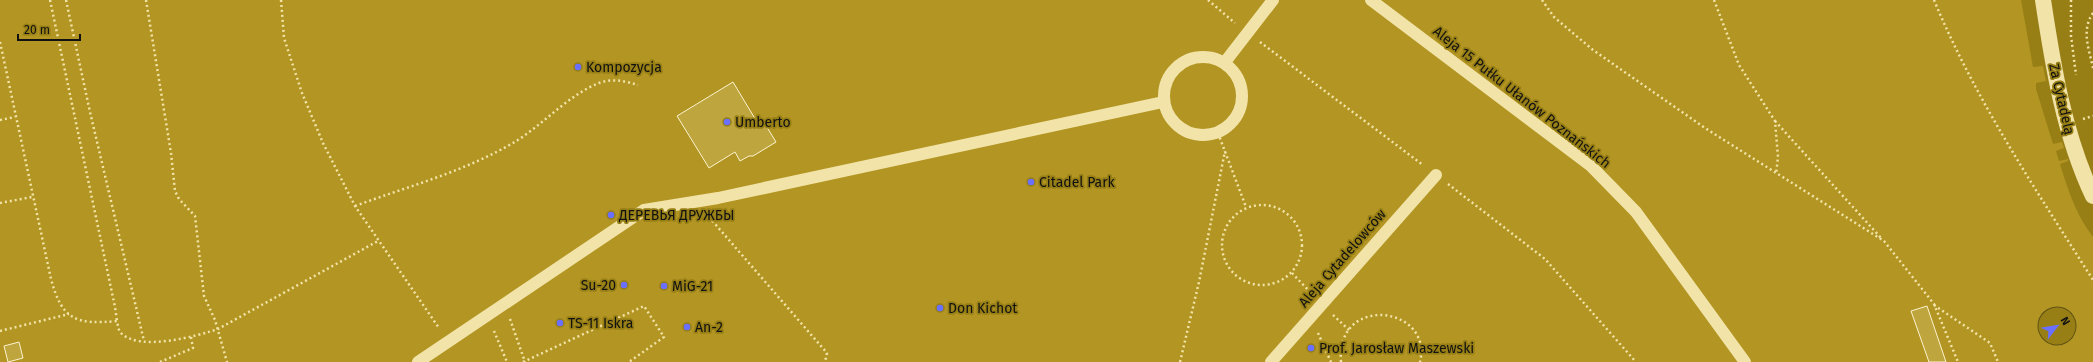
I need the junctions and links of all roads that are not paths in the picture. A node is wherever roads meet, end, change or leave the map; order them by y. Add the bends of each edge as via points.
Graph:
1 (1273, 0) edge
2 (1371, 0) edge
3 (2043, 0) edge
4 (1224, 62) junction
5 (1163, 102) junction
6 (1436, 175) dead end
7 (2093, 196) edge
8 (418, 362) edge
9 (1271, 362) edge
10 (1745, 362) edge

1 - 4 street
2 - 10 street, Aleja 15 Pułku Ułanów Poznańskich via 1591,166 1636,212
3 - 7 street, Za Cytadelą via 2062,102 2076,152
4 - 5 street via 1203,56 1181,62 1166,79
4 - 5 street via 1239,78 1243,100 1235,120 1218,133 1194,135 1174,123
5 - 8 street via 644,210
6 - 9 street, Aleja Cytadelowców

